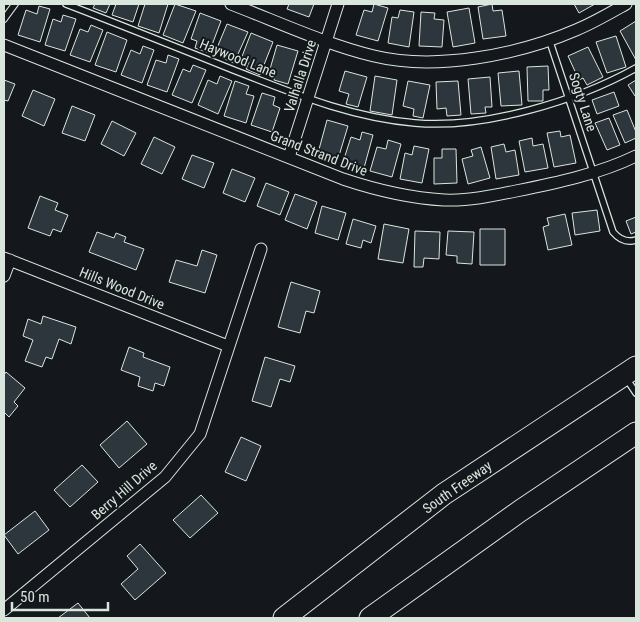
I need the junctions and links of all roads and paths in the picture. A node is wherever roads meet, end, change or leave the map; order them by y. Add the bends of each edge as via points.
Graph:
1 (14, 4) edge
2 (66, 4) edge
3 (231, 4) edge
4 (338, 4) edge
5 (626, 4) edge
6 (4, 19) edge
7 (550, 39) junction
8 (326, 42) junction
9 (4, 44) edge
10 (636, 68) edge
11 (569, 98) junction
12 (308, 99) junction
13 (636, 156) edge
14 (289, 157) junction
15 (594, 172) junction
16 (636, 240) edge
17 (261, 250) dead end
18 (7, 259) edge
19 (4, 276) edge
20 (228, 346) junction
21 (630, 371) edge
22 (636, 393) edge
23 (636, 433) edge
24 (4, 610) edge
25 (284, 618) edge
26 (370, 618) edge

1 - 6 lane
2 - 12 lane, Haywood Lane
3 - 8 street
4 - 8 street, Valhalla Drive
5 - 7 street via 574,31
7 - 8 street via 518,50 440,62 395,60
7 - 11 lane, Sogty Lane
8 - 12 street, Valhalla Drive
9 - 14 street, Grand Strand Drive
10 - 11 lane, Haywood Lane
11 - 12 lane, Haywood Lane via 470,122 443,123 416,123 360,115
11 - 15 lane, Sogty Lane
12 - 14 street, Valhalla Drive
13 - 15 street, Grand Strand Drive
14 - 15 street, Grand Strand Drive via 393,194 445,200 495,196
15 - 16 lane, Sogty Lane via 613,232 625,240
17 - 20 street, Berry Hill Drive
18 - 19 street
18 - 20 street, Hills Wood Drive
20 - 24 street, Berry Hill Drive via 200,434 164,477
21 - 22 lane
21 - 25 highway, South Freeway via 444,494
23 - 26 highway

